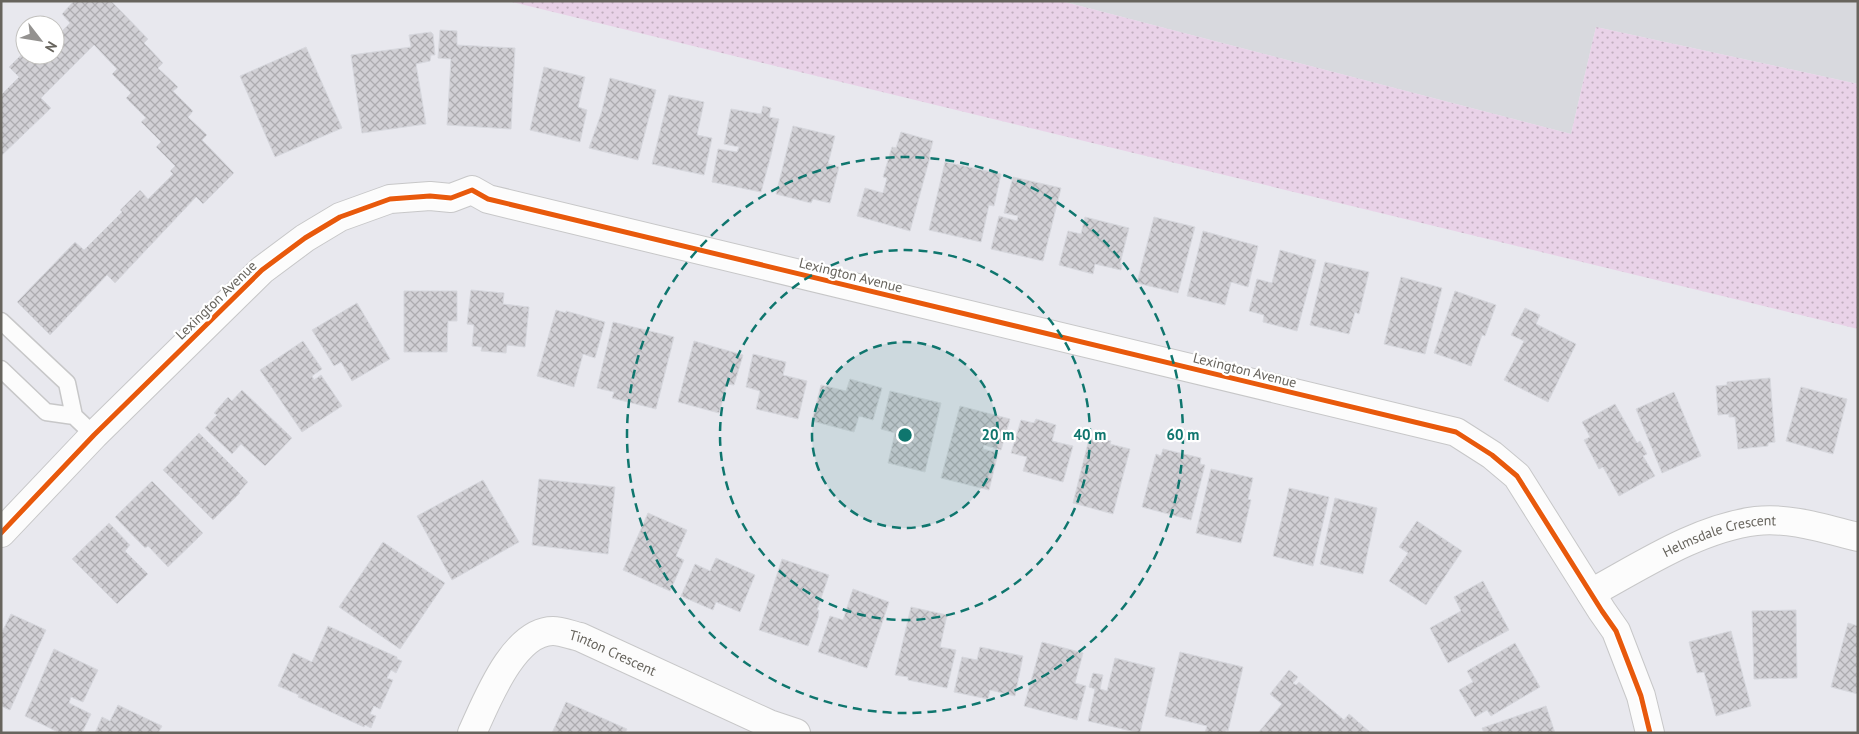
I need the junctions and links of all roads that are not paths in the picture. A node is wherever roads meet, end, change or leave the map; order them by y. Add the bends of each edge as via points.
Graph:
1 (1, 321) edge
2 (1, 369) edge
3 (74, 416) junction
4 (94, 435) junction
5 (1, 533) edge
6 (1858, 537) edge
7 (1591, 593) junction
8 (472, 733) edge
9 (796, 733) edge
10 (1650, 733) edge

1 - 3 lane via 67,383
2 - 3 lane via 46,412
3 - 4 lane
4 - 5 street, Lexington Avenue
4 - 7 street, Lexington Avenue via 262,270 305,238 340,217 390,199 450,198 472,190 488,199 1456,432 1492,454 1517,476
6 - 7 street, Helmsdale Crescent via 1793,522 1756,521 1689,540
7 - 10 street, Lexington Avenue via 1616,631 1642,696
8 - 9 street, Tinton Crescent via 495,684 516,651 535,636 552,631 580,637 769,724

